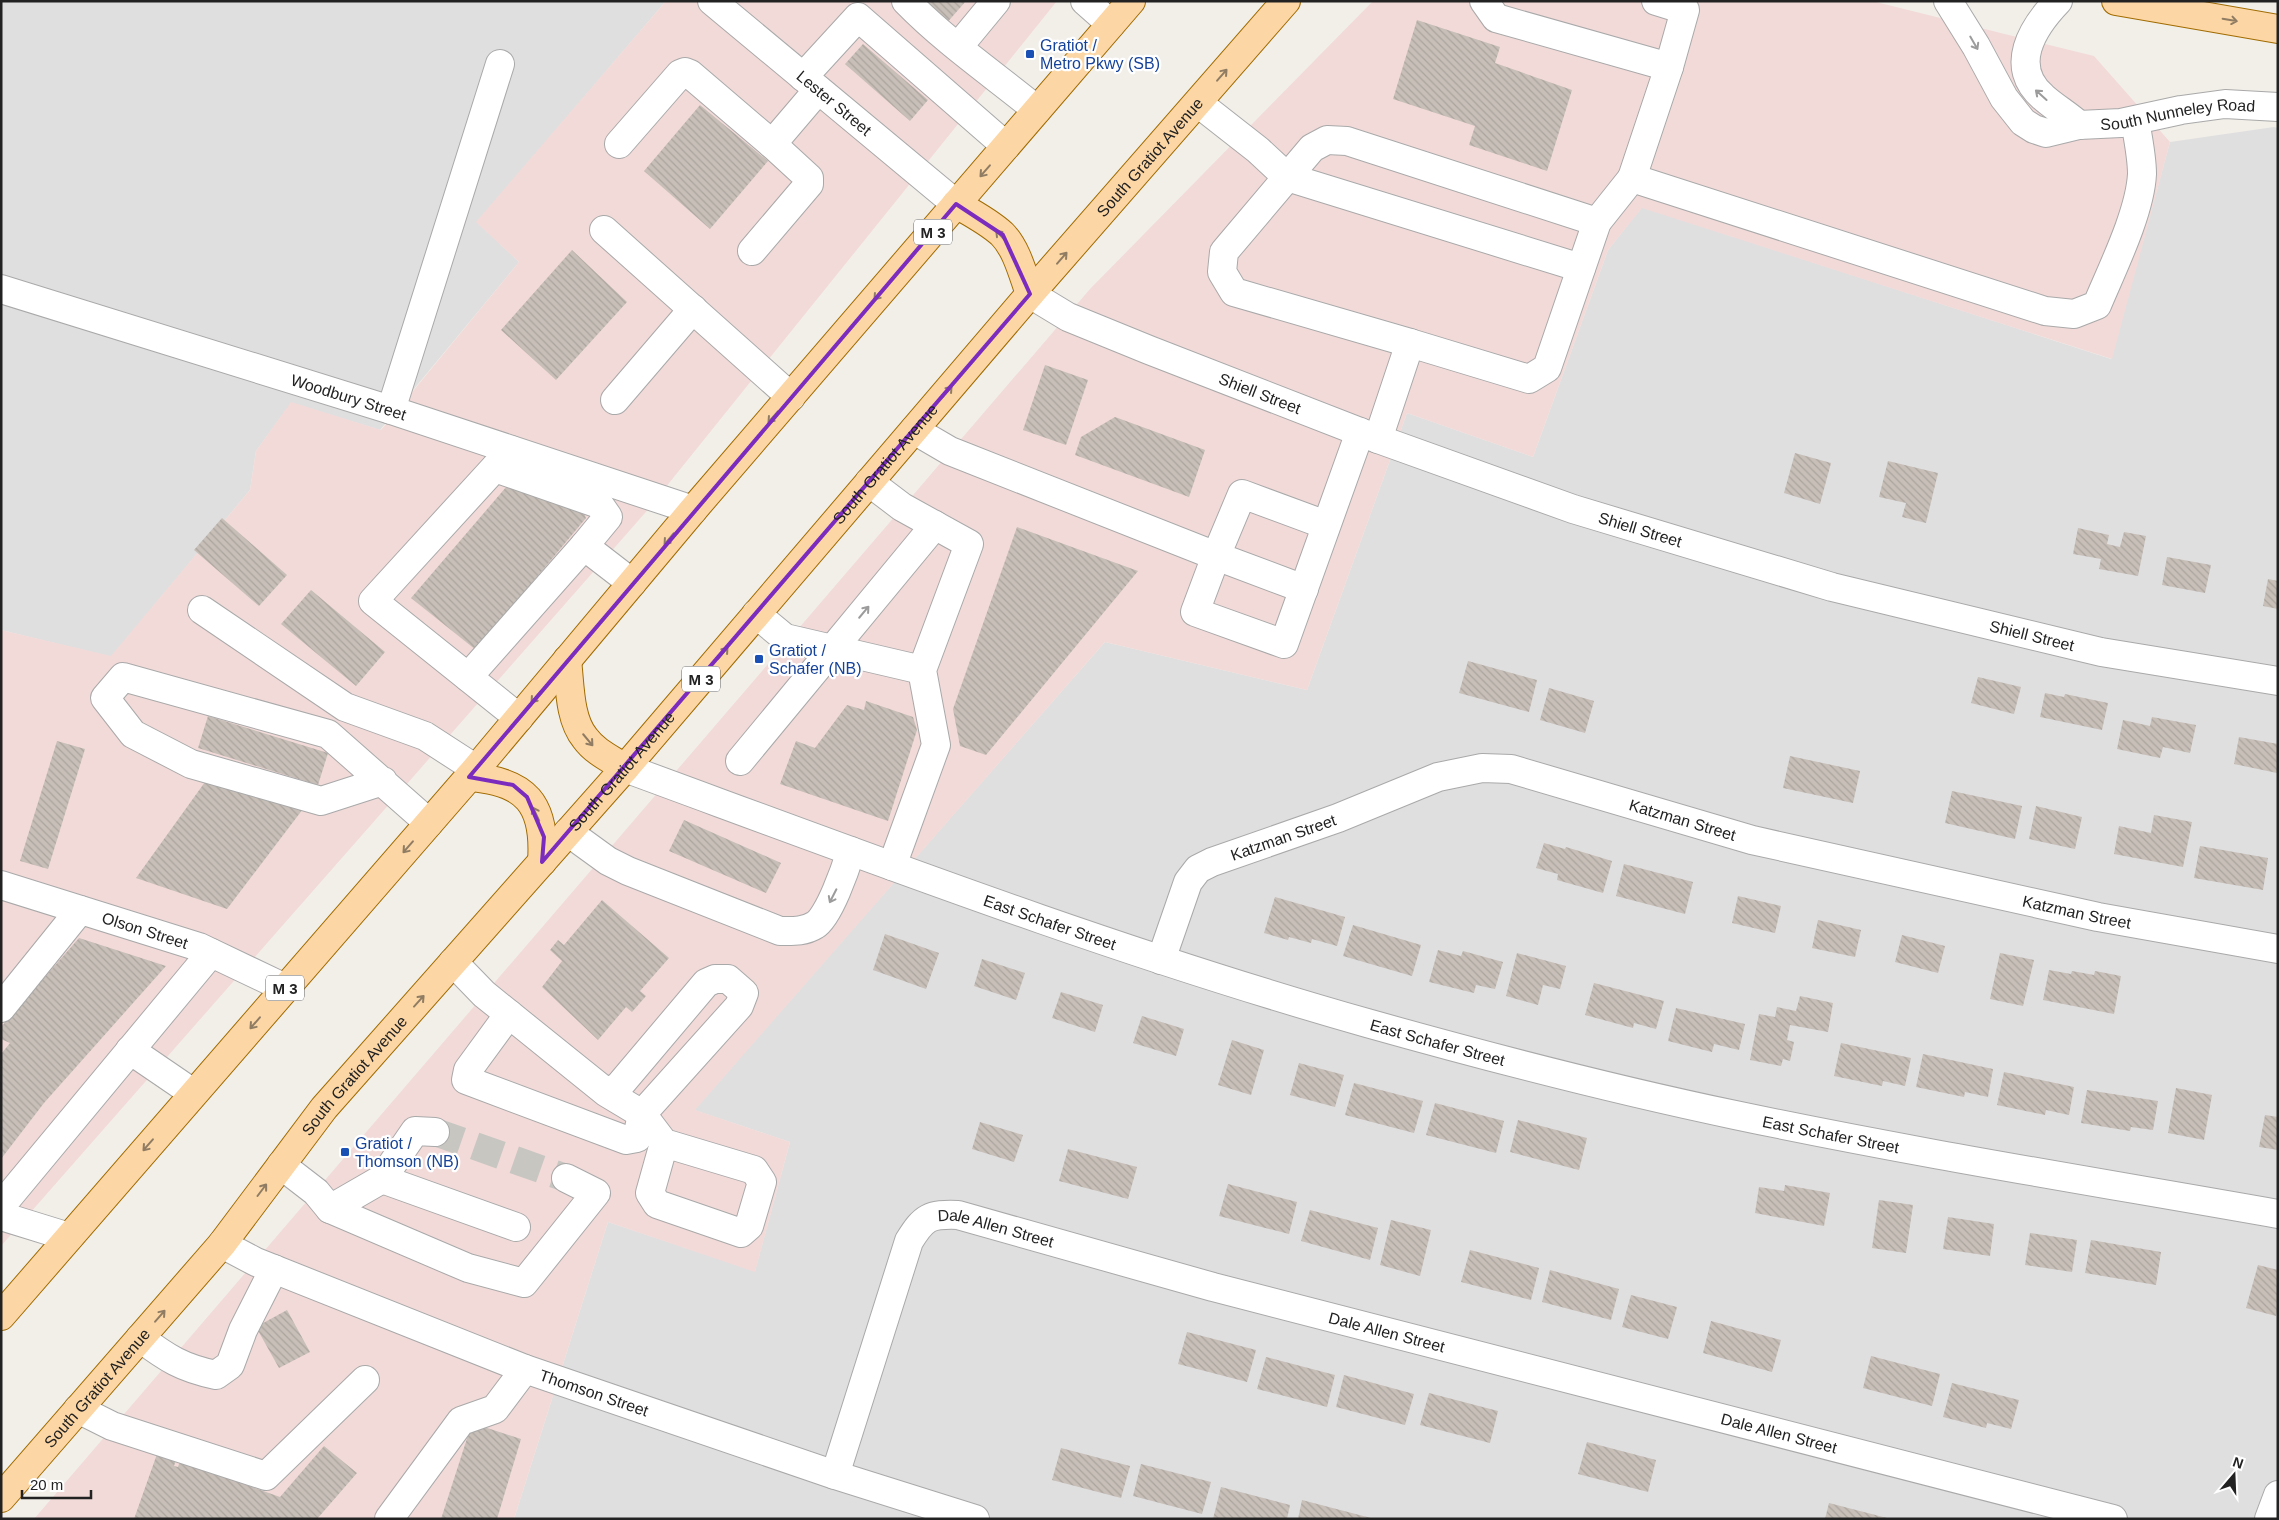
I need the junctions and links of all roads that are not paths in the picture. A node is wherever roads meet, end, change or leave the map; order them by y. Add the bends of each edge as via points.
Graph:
1 (906, 1) edge
2 (996, 1) edge
3 (1085, 1) edge
4 (1131, 1) edge
5 (1286, 1) edge
6 (1484, 1) edge
7 (1656, 1) edge
8 (1948, 1) edge
9 (2058, 1) edge
10 (2116, 1) edge
11 (722, 4) edge
12 (1111, 24) junction
13 (2278, 29) edge
14 (958, 47) junction
15 (500, 64) dead end
16 (1669, 67) junction
17 (811, 84) junction
18 (1198, 103) junction
19 (2278, 107) edge
20 (1037, 110) junction
21 (2135, 121) junction
22 (2080, 125) junction
23 (619, 144) dead end
24 (772, 144) junction
25 (1006, 146) junction
26 (1287, 177) junction
27 (1632, 178) junction
28 (956, 204) junction
29 (1597, 222) junction
30 (604, 230) dead end
31 (752, 251) dead end
32 (1582, 268) junction
33 (1, 289) edge
34 (1030, 294) junction
35 (693, 309) junction
36 (1410, 342) junction
37 (791, 397) junction
38 (615, 400) dead end
39 (391, 410) junction
40 (914, 430) junction
41 (1369, 436) junction
42 (503, 459) junction
43 (869, 482) junction
44 (603, 493) junction
45 (693, 510) junction
46 (935, 525) junction
47 (1326, 526) junction
48 (584, 546) junction
49 (1216, 556) junction
50 (632, 583) junction
51 (1304, 589) junction
52 (202, 610) dead end
53 (756, 614) junction
54 (832, 650) junction
55 (567, 660) junction
56 (922, 670) junction
57 (468, 677) junction
58 (2278, 681) edge
59 (519, 718) junction
60 (740, 761) dead end
61 (625, 768) junction
62 (472, 773) junction
63 (382, 781) junction
64 (429, 823) junction
65 (568, 832) junction
66 (851, 851) junction
67 (542, 862) junction
68 (892, 866) junction
69 (1, 886) edge
70 (80, 910) junction
71 (2278, 949) edge
72 (211, 953) junction
73 (1161, 960) junction
74 (453, 962) junction
75 (285, 988) junction
76 (1, 1008) edge
77 (509, 1014) junction
78 (130, 1050) junction
79 (193, 1093) junction
80 (607, 1093) junction
81 (642, 1114) junction
82 (436, 1132) tunnel mouth
83 (664, 1142) dead end
84 (281, 1165) junction
85 (566, 1178) tunnel mouth
86 (382, 1179) junction
87 (1, 1206) edge
88 (330, 1209) junction
89 (2278, 1214) edge
90 (1, 1216) edge
91 (516, 1227) dead end
92 (69, 1237) junction
93 (222, 1244) junction
94 (274, 1269) junction
95 (1, 1316) edge
96 (140, 1338) junction
97 (525, 1369) junction
98 (365, 1380) dead end
99 (78, 1409) junction
100 (835, 1475) junction
101 (2278, 1495) edge
102 (1, 1498) edge
103 (389, 1519) edge
104 (975, 1519) edge
105 (2113, 1519) edge
106 (2269, 1519) edge

1 - 14 street
2 - 14 street
3 - 12 street
4 - 12 main road, M 3
18 -> 5 main road, South Gratiot Avenue / M 3
6 - 16 street via 1496,18
7 - 16 street via 1685,10
8 -> 22 street, South Nunneley Road via 2004,98 2023,122 2046,133
22 -> 9 street, South Nunneley Road via 2035,90 2025,64 2027,45
10 -> 13 main road
11 - 17 street, Lester Street
12 - 20 main road, M 3
14 - 20 street
15 - 39 street
16 - 27 street
17 - 24 street
17 - 25 street via 858,17
17 - 28 street, Lester Street
18 - 26 street
34 -> 18 main road, South Gratiot Avenue / M 3
19 - 21 street, South Nunneley Road via 2225,104
20 - 25 main road, M 3
21 - 22 street, South Nunneley Road
21 - 27 street via 2142,174 2135,210 2097,305 2074,314 2045,311
23 - 24 street via 684,72
24 - 31 street via 806,174 808,184
25 -> 28 main road, M 3
26 - 29 street via 1312,148 1327,140 1347,141
26 - 32 street
26 - 36 street via 1224,252 1222,272 1234,292
27 - 29 street
34 -> 28 main road via 1003,236
28 -> 37 main road, M 3
29 - 32 street
30 - 35 street
32 - 36 street via 1547,368 1529,379
33 - 39 street, Woodbury Street
40 -> 34 main road, South Gratiot Avenue / M 3
34 - 41 street, Shiell Street via 1068,317
35 - 37 street
35 - 38 street
36 - 41 street
37 -> 45 main road, M 3
39 - 42 street, Woodbury Street
40 - 43 main road, South Gratiot Avenue / M 3
40 - 49 street via 950,451
41 - 47 street
41 - 58 street, Shiell Street via 1572,509 1832,586 2101,652
42 - 44 street, Woodbury Street
42 - 57 street via 373,601
43 - 46 street via 902,507
43 - 53 main road, South Gratiot Avenue / M 3
44 - 45 street, Woodbury Street
44 - 48 street via 608,517
45 -> 50 main road, M 3
54 -> 46 street
46 - 56 street via 969,544
47 - 49 street via 1242,494
47 - 51 street
48 - 50 street
48 - 57 street
49 - 51 street
49 - 51 street via 1195,612 1284,644
50 - 55 main road, M 3
52 - 62 street via 345,707 425,736
53 - 54 street via 785,638
61 -> 53 main road, South Gratiot Avenue / M 3
54 - 56 street
54 - 60 street
55 -> 59 main road, M 3
55 -> 61 main road via 576,718 584,738 601,754
56 - 68 street via 936,745
57 - 59 street
59 - 62 main road, M 3
61 - 65 main road, South Gratiot Avenue / M 3
61 - 66 street, East Schafer Street
62 - 64 main road, M 3
67 -> 62 main road via 544,837 538,815 527,798 513,785
63 - 63 street via 328,734 123,677 105,698 133,734 191,764 321,801
63 - 64 street
64 -> 75 main road, M 3
66 -> 65 street via 834,896 816,925 801,931 780,931 628,871 608,861
65 - 67 main road, South Gratiot Avenue / M 3
66 - 68 street, East Schafer Street
67 - 74 main road, South Gratiot Avenue / M 3
68 - 73 street, East Schafer Street
69 - 70 street, Olson Street
70 - 72 street, Olson Street
70 - 76 street
71 - 73 street, Katzman Street via 2098,917 1762,842 1511,768 1482,768 1438,777 1198,870 1188,882
72 - 75 street, Olson Street
72 - 78 street
73 - 89 street, East Schafer Street via 1366,1023 1590,1082 1969,1160
74 - 77 street
84 -> 74 main road, South Gratiot Avenue / M 3 via 324,1108
75 -> 79 main road, M 3
77 - 80 street
77 - 81 street via 468,1070 466,1080 626,1140 637,1138
78 - 79 street
78 - 87 street
79 -> 92 main road, M 3
80 - 81 street
80 - 81 street via 619,1086 706,983 714,979 728,979 744,993 739,1006
81 - 83 street
82 - 86 street via 414,1130
84 - 88 street via 316,1192
93 -> 84 main road, South Gratiot Avenue / M 3
85 - 88 street via 596,1193 524,1283 468,1268
86 - 88 street
86 - 91 street
90 - 92 street
92 - 95 main road, M 3
93 - 94 street, Thomson Street
96 -> 93 main road, South Gratiot Avenue / M 3
94 - 96 street via 243,1330 230,1365 216,1374 196,1371 170,1360
94 - 97 street, Thomson Street
96 - 99 main road, South Gratiot Avenue / M 3
97 - 100 street, Thomson Street
97 - 103 street via 495,1409 461,1421
98 - 99 street via 266,1476 112,1426
99 - 102 main road, South Gratiot Avenue / M 3
100 - 104 street, Thomson Street
100 - 105 street, Dale Allen Street via 909,1241 920,1223 938,1214 958,1215 1213,1287
101 - 106 street

